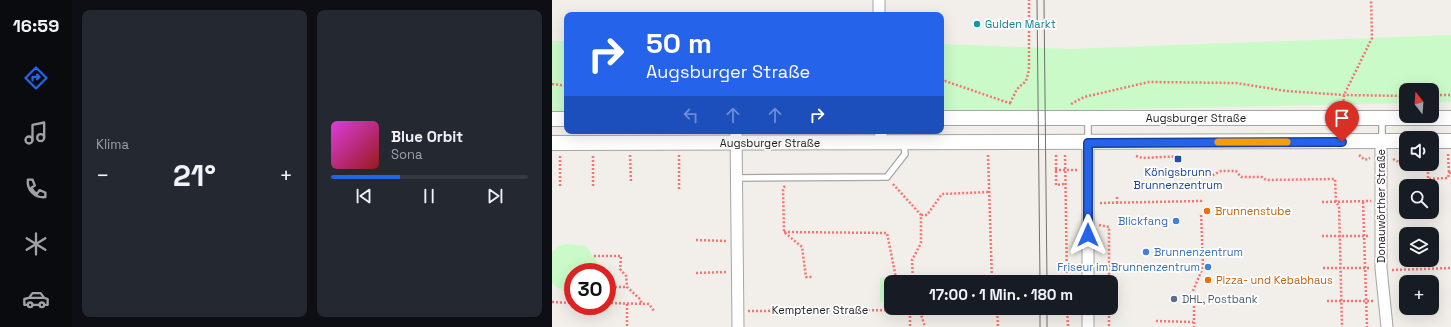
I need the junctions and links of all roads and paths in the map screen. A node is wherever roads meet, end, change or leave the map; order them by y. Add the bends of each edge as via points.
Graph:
1 (879, 0) edge
2 (1029, 0) edge
3 (1371, 0) edge
4 (880, 12) edge
5 (945, 81) edge
6 (552, 84) edge
7 (564, 86) edge
8 (1344, 95) junction
9 (1439, 95) edge
10 (1451, 95) edge
11 (1399, 96) edge
12 (1010, 103) junction
13 (1069, 104) dead end
14 (1018, 106) dead end
15 (944, 118) edge
16 (1088, 118) junction
17 (1343, 118) junction
18 (1382, 118) junction
19 (1451, 118) edge
20 (552, 119) edge
21 (564, 119) edge
22 (737, 137) edge
23 (881, 137) edge
24 (988, 142) junction
25 (1382, 142) junction
26 (1399, 142) edge
27 (904, 143) junction
28 (1088, 143) junction
29 (1439, 143) edge
30 (1450, 145) edge
31 (556, 149) edge
32 (593, 154) dead end
33 (630, 154) dead end
34 (679, 154) dead end
35 (1056, 154) dead end
36 (1065, 154) dead end
37 (1055, 170) junction
38 (1065, 170) junction
39 (1088, 170) junction
40 (1428, 171) edge
41 (1450, 173) edge
42 (887, 177) junction
43 (1209, 177) dead end
44 (736, 178) junction
45 (794, 178) junction
46 (1428, 179) joint
47 (630, 182) dead end
48 (1065, 184) junction
49 (560, 186) dead end
50 (593, 186) dead end
51 (679, 190) dead end
52 (989, 192) junction
53 (1192, 196) dead end
54 (1117, 197) dead end
55 (1157, 197) dead end
56 (1192, 201) junction
57 (1381, 201) junction
58 (1157, 202) junction
59 (1322, 202) dead end
60 (1336, 202) junction
61 (1363, 202) junction
62 (1088, 203) junction
63 (1117, 203) junction
64 (1201, 203) dead end
65 (1202, 213) dead end
66 (920, 215) junction
67 (1097, 224) dead end
68 (784, 232) junction
69 (1322, 236) dead end
70 (1340, 236) junction
71 (1364, 236) junction
72 (1372, 236) dead end
73 (696, 240) dead end
74 (737, 240) junction
75 (594, 256) dead end
76 (1323, 268) dead end
77 (1340, 268) junction
78 (1364, 268) junction
79 (1451, 268) edge
80 (1381, 269) junction
81 (737, 272) junction
82 (696, 273) dead end
83 (895, 275) edge
84 (913, 275) edge
85 (992, 275) edge
86 (1067, 275) edge
87 (1088, 275) edge
88 (1109, 275) edge
89 (812, 277) dead end
90 (616, 287) edge
91 (627, 287) junction
92 (1193, 291) dead end
93 (1327, 301) dead end
94 (1341, 301) junction
95 (1366, 301) junction
96 (1375, 301) dead end
97 (552, 302) edge
98 (564, 303) edge
99 (616, 304) edge
100 (626, 304) junction
101 (641, 304) junction
102 (1194, 306) dead end
103 (884, 309) edge
104 (738, 310) junction
105 (654, 312) dead end
106 (911, 315) edge
107 (921, 315) edge
108 (997, 315) edge
109 (1068, 315) edge
110 (1088, 315) edge
111 (1109, 315) edge
112 (1156, 322) dead end
113 (1193, 322) junction
114 (627, 327) edge
115 (738, 327) edge
116 (910, 327) edge
117 (925, 327) edge
118 (998, 327) edge
119 (1068, 327) edge
120 (1088, 327) edge
121 (1110, 327) edge
122 (1194, 327) edge
123 (1342, 327) edge
124 (1367, 327) edge
125 (1387, 327) edge

1 - 4 street
2 - 12 path via 1030,70 1026,82 1016,89
3 - 8 path via 1372,38
5 - 12 path
6 - 7 path
8 - 11 path
8 - 13 path via 1286,91 1236,83 1149,82 1084,97
8 - 17 path
9 - 10 path
12 - 14 path
15 - 16 street, Augsburger Straße
16 - 17 street, Augsburger Straße
16 - 28 lane
17 - 18 street, Augsburger Straße
18 - 19 street, Augsburger Straße
18 - 25 lane
20 - 21 street
22 - 23 street, Augsburger Straße
22 - 31 street, Augsburger Straße
22 - 44 street
23 - 27 street, Augsburger Straße
24 - 27 street, Augsburger Straße
24 - 28 street, Augsburger Straße
24 - 52 path
25 - 26 street, Augsburger Straße
25 - 28 street, Augsburger Straße
25 - 57 street, Donauwörther Straße
27 - 42 lane via 905,154
28 - 39 street
29 - 30 street
30 - 41 path
31 - 49 path
32 - 50 path
33 - 47 path
34 - 51 path
35 - 37 path
36 - 38 path
37 - 38 path
37 - 48 path via 1056,185
38 - 39 path
38 - 48 path
39 - 62 street
40 - 46 path
41 - 46 path via 1448,178
42 - 45 lane
42 - 66 path
43 - 60 path via 1221,171 1236,171 1241,177 1262,177 1266,180 1336,179
44 - 45 lane
44 - 74 street
45 - 68 path via 783,188
48 - 86 path
52 - 66 path via 942,194 927,215
52 - 85 path
53 - 56 path
54 - 63 path
55 - 58 path
56 - 58 path
56 - 64 path
57 - 61 path
57 - 80 street, Donauwörther Straße
58 - 63 path
59 - 60 path
60 - 61 path
60 - 70 path via 1339,206
61 - 71 path
62 - 63 path
62 - 87 street
65 - 92 path via 1202,267
66 - 84 path via 921,243 912,260
67 - 88 path via 1109,227
68 - 83 path via 887,233
68 - 89 path via 802,247 806,277
69 - 70 path
70 - 71 path
70 - 77 path
71 - 72 path
71 - 78 path
73 - 74 path
74 - 81 street
75 - 91 path via 621,256 620,269 626,276
76 - 77 path
77 - 78 path
77 - 94 path
78 - 80 path
78 - 95 path
79 - 80 path, Donauwörther Straße
80 - 125 street, Donauwörther Straße
81 - 82 path
81 - 104 street
90 - 91 path
91 - 101 path via 641,300
93 - 94 path
94 - 95 path
94 - 123 path
95 - 96 path
95 - 124 path
97 - 98 path
99 - 100 path
100 - 101 path
100 - 114 path
101 - 105 path via 649,304
102 - 113 path
103 - 104 path, Kemptener Straße
104 - 115 street
106 - 116 path, Kemptener Straße
107 - 117 path
108 - 118 path
109 - 119 path
110 - 120 street
111 - 121 path
112 - 113 path
113 - 122 path

